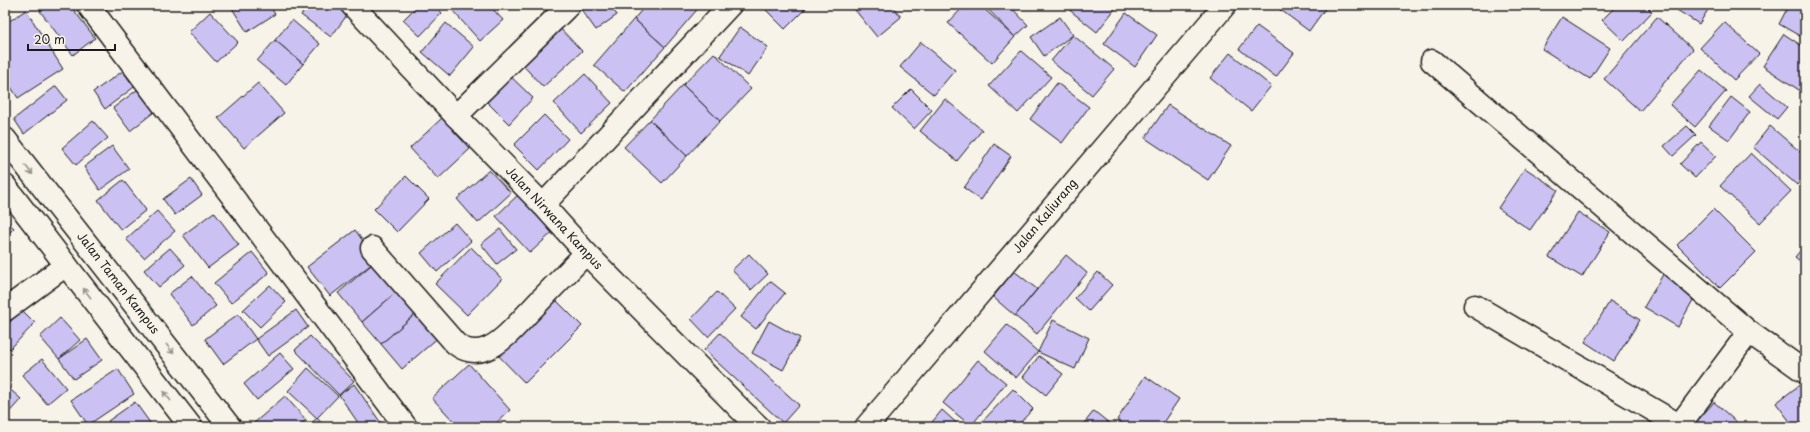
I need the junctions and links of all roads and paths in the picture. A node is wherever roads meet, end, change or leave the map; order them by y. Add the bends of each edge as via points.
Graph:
1 (88, 5) edge
2 (352, 5) edge
3 (569, 5) edge
4 (730, 5) edge
5 (1225, 5) edge
6 (1432, 61) dead end
7 (456, 116) junction
8 (5, 139) edge
9 (5, 186) edge
10 (543, 205) junction
11 (81, 236) junction
12 (372, 248) dead end
13 (586, 253) junction
14 (62, 260) junction
15 (1475, 306) dead end
16 (5, 310) edge
17 (1749, 332) junction
18 (1805, 372) edge
19 (216, 408) junction
20 (1678, 426) edge
21 (190, 427) edge
22 (230, 427) edge
23 (406, 427) edge
24 (760, 427) edge
25 (866, 427) edge

1 - 23 street
2 - 7 street, Jalan Nirwana Kampus
3 - 7 street
4 - 10 street
5 - 25 street, Jalan Kaliurang
6 - 17 street
7 - 10 street, Jalan Nirwana Kampus
8 -> 11 street, Jalan Taman Kampus
9 - 14 street
10 - 13 street, Jalan Nirwana Kampus
11 - 14 street
11 -> 19 street, Jalan Taman Kampus
12 - 13 street via 455,343 473,351 486,349 495,344 518,324
13 - 24 street, Jalan Nirwana Kampus
14 - 16 street
21 -> 14 street
15 - 20 street
17 - 18 street
17 - 20 street
19 - 21 street
19 - 22 street, Jalan Taman Kampus

